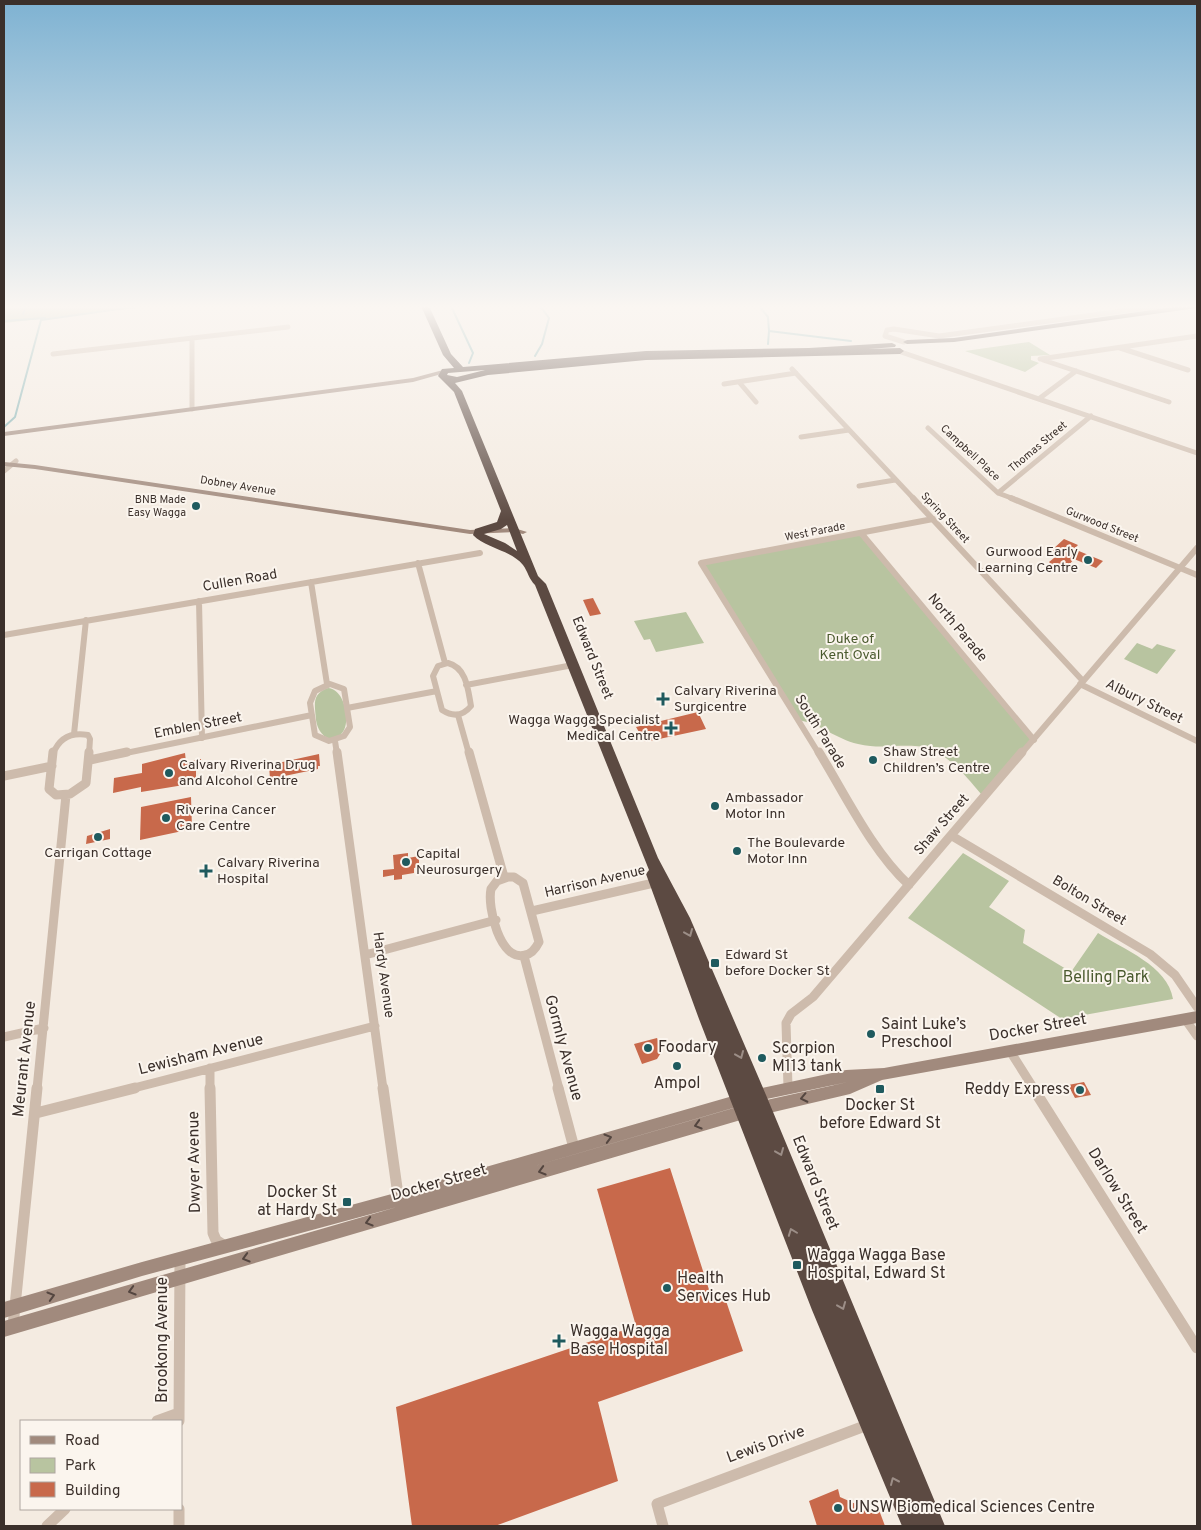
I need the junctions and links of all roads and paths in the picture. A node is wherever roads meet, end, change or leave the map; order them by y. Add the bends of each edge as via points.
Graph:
1 (192, 377) edge
2 (434, 377) edge
3 (446, 377) edge
4 (464, 377) edge
5 (762, 377) edge
6 (800, 377) edge
7 (981, 377) edge
8 (1067, 377) edge
9 (1095, 377) edge
10 (739, 382) junction
11 (724, 384) dead end
12 (1040, 398) junction
13 (756, 402) dead end
14 (1169, 402) dead end
15 (192, 409) junction
16 (1092, 416) junction
17 (928, 428) dead end
18 (849, 430) junction
19 (4, 434) edge
20 (801, 438) dead end
21 (1197, 453) edge
22 (4, 460) edge
23 (10, 464) edge
24 (4, 471) edge
25 (895, 480) junction
26 (859, 486) dead end
27 (998, 493) junction
28 (506, 512) junction
29 (933, 519) junction
30 (475, 533) junction
31 (518, 533) junction
32 (861, 533) junction
33 (1197, 548) edge
34 (480, 553) dead end
35 (418, 563) junction
36 (701, 563) joint
37 (528, 564) junction
38 (1180, 567) junction
39 (1197, 574) edge
40 (311, 582) junction
41 (540, 584) junction
42 (199, 601) junction
43 (86, 620) junction
44 (4, 635) edge
45 (445, 663) junction
46 (573, 665) junction
47 (1082, 683) junction
48 (326, 684) junction
49 (466, 685) junction
50 (437, 691) junction
51 (347, 708) junction
52 (312, 715) junction
53 (458, 715) junction
54 (74, 734) junction
55 (202, 738) junction
56 (1034, 740) junction
57 (335, 741) junction
58 (1197, 741) edge
59 (90, 760) junction
60 (52, 766) junction
61 (4, 776) edge
62 (66, 795) junction
63 (952, 836) junction
64 (504, 878) junction
65 (660, 881) junction
66 (908, 884) junction
67 (532, 911) junction
68 (496, 920) junction
69 (365, 955) junction
70 (524, 956) junction
71 (1197, 1007) edge
72 (1191, 1018) edge
73 (375, 1026) junction
74 (44, 1028) junction
75 (1197, 1036) edge
76 (4, 1037) edge
77 (1010, 1051) junction
78 (210, 1068) junction
79 (884, 1074) junction
80 (788, 1087) junction
81 (751, 1103) junction
82 (36, 1113) junction
83 (574, 1148) junction
84 (400, 1206) junction
85 (228, 1247) junction
86 (180, 1260) junction
87 (179, 1277) junction
88 (9, 1308) edge
89 (8, 1328) edge
90 (1197, 1348) edge
91 (179, 1417) edge
92 (162, 1420) edge
93 (878, 1421) junction
94 (64, 1510) edge
95 (179, 1510) edge
96 (47, 1526) edge
97 (179, 1526) edge
98 (663, 1526) edge
99 (914, 1526) edge
100 (933, 1526) edge

1 - 15 street
2 - 15 main road
3 - 28 highway, Edward Street via 458,390
4 - 31 highway, Edward Street via 464,388
5 - 10 street, Spring Street
6 - 18 street, Spring Street
7 - 12 street
8 - 12 street
9 - 14 street
10 - 11 street
10 - 13 street
12 - 16 street
15 - 19 main road
16 - 21 street
16 - 27 street, Thomas Street
17 - 27 street, Campbell Place
18 - 20 street
18 - 25 street, Spring Street
22 - 23 main road, Dobney Avenue
23 - 24 street
23 - 30 main road, Dobney Avenue
25 - 26 street
25 - 29 street, Spring Street
27 - 38 street, Gurwood Street
28 - 30 highway via 505,521 499,526
28 - 31 highway, Edward Street
29 - 32 street, West Parade
29 - 47 street, Spring Street
30 - 31 main road, Dobney Avenue
30 - 37 highway via 501,545
31 - 37 highway, Edward Street
31 - 41 highway, Edward Street via 541,575
32 - 36 street, West Parade
32 - 56 street, North Parade
33 - 38 street, Shaw Street
34 - 35 street, Cullen Road
35 - 40 street, Cullen Road
35 - 45 street
36 - 66 street, South Parade via 875,843 895,872
37 - 41 highway, Edward Street
38 - 39 street, Gurwood Street
38 - 47 street, Shaw Street
40 - 42 street, Cullen Road
40 - 48 street
41 - 46 highway, Edward Street
42 - 43 street, Cullen Road
42 - 55 street
43 - 44 street, Cullen Road
43 - 54 street
45 - 49 street via 460,667
45 - 50 street via 433,672
46 - 49 street
46 - 65 highway, Edward Street
47 - 56 street, Shaw Street
47 - 58 street, Albury Street
48 - 51 street via 344,689
48 - 52 street via 317,687 310,695
49 - 53 street via 471,706
50 - 51 street
50 - 53 street via 442,710 449,715
51 - 57 street via 350,727
52 - 55 street, Emblen Street
52 - 57 street via 315,735 323,741
53 - 64 street
54 - 59 street via 83,734 90,739
54 - 60 street via 55,745
55 - 59 street, Emblen Street
56 - 63 street, Shaw Street
57 - 69 street, Hardy Avenue
59 - 62 street via 86,783 76,792
60 - 61 street
60 - 62 street via 49,789 56,795
62 - 74 street, Meurant Avenue
63 - 66 street, Shaw Street
63 - 71 street, Bolton Street via 1150,954 1175,975
64 - 67 street via 514,878 523,884
64 - 68 street via 495,882 489,891
65 - 67 street, Harrison Avenue
65 - 81 highway, Edward Street
66 - 80 street, Shaw Street via 813,997 791,1014 786,1023
67 - 70 street via 539,942 533,952
68 - 69 street
68 - 70 street via 504,948 513,956
69 - 73 street, Hardy Avenue
70 - 83 street, Gormly Avenue
72 - 75 street
72 - 77 main road, Docker Street
73 - 78 street, Lewisham Avenue
73 - 84 street, Hardy Avenue
74 - 76 street
74 - 82 street, Meurant Avenue
77 - 79 main road, Docker Street
77 - 90 street, Darlow Street
78 - 82 street, Lewisham Avenue
78 - 85 street, Dwyer Avenue via 212,1232 216,1240
79 - 80 main road, Docker Street via 846,1076
79 -> 81 main road, Docker Street via 850,1088
80 - 81 main road, Docker Street
83 -> 81 main road, Docker Street
81 -> 84 main road, Docker Street
81 - 93 highway, Edward Street
82 - 88 street, Meurant Avenue
83 - 84 main road, Docker Street
84 - 85 main road, Docker Street
84 -> 87 main road, Docker Street
85 - 86 main road, Docker Street
86 - 87 street, Brookong Avenue
88 -> 86 main road, Docker Street
87 -> 89 main road, Docker Street
87 - 91 street, Brookong Avenue
88 - 89 street, Meurant Avenue
91 - 92 street
93 - 98 street, Lewis Drive via 657,1504
99 -> 93 highway, Edward Street
93 - 100 highway, Edward Street
94 - 96 street
95 - 97 street

